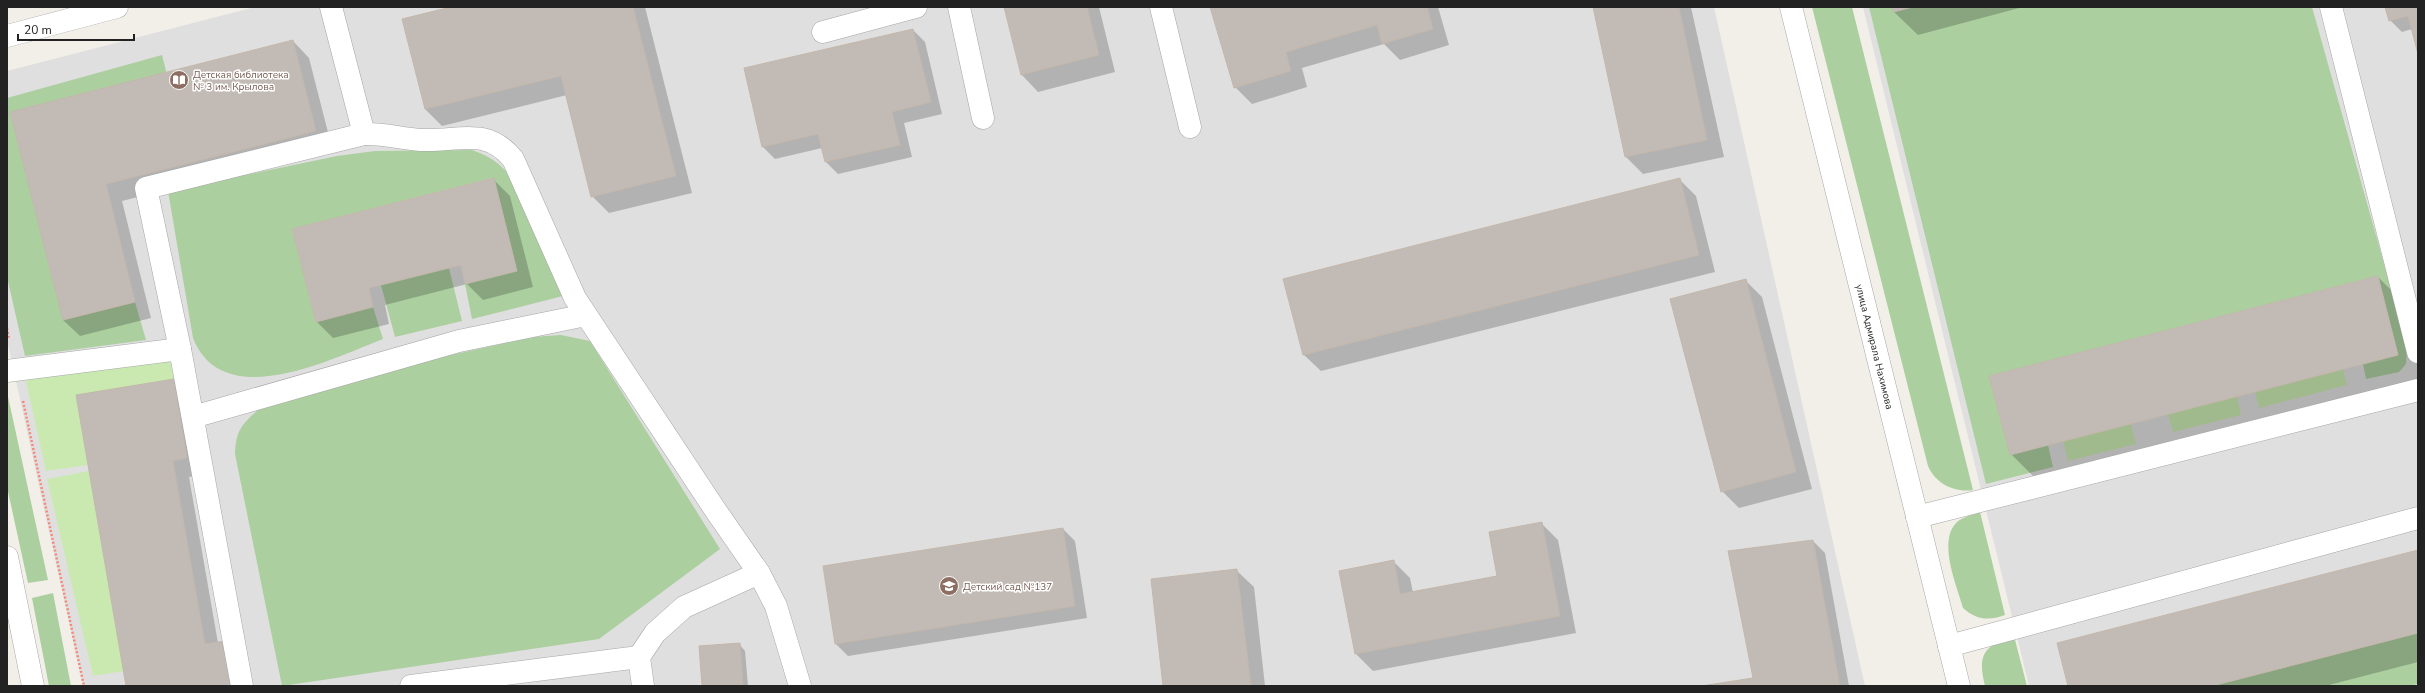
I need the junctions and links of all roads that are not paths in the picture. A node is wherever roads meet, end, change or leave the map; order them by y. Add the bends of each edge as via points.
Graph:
1 (117, 7) edge
2 (331, 7) edge
3 (916, 7) edge
4 (959, 7) edge
5 (1161, 7) edge
6 (1791, 7) edge
7 (2331, 7) edge
8 (823, 32) dead end
9 (7, 36) edge
10 (983, 118) dead end
11 (1190, 127) dead end
12 (364, 134) junction
13 (586, 315) junction
14 (180, 349) junction
15 (2418, 352) edge
16 (11, 370) edge
17 (2418, 390) edge
18 (193, 417) junction
19 (1917, 517) junction
20 (2418, 518) edge
21 (7, 557) edge
22 (759, 573) junction
23 (1949, 646) junction
24 (639, 658) junction
25 (33, 686) edge
26 (242, 686) edge
27 (411, 686) edge
28 (643, 686) edge
29 (800, 686) edge
30 (1959, 686) edge

1 - 9 street
2 - 12 street
3 - 8 street
4 - 10 street
5 - 11 street
6 - 19 street, улица Адмирала Нахимова
7 - 15 street
12 - 13 street via 384,133 427,140 465,136 480,138 506,150 513,159 575,298
12 - 14 street via 146,188
13 - 18 street via 459,341
13 - 22 street
14 - 16 street
14 - 18 street
17 - 19 street
18 - 26 street
19 - 23 street, улица Адмирала Нахимова
20 - 23 street
21 - 25 street
22 - 24 street via 684,608 655,633
22 - 29 street via 776,606
23 - 30 street, улица Адмирала Нахимова
24 - 27 street
24 - 28 street

